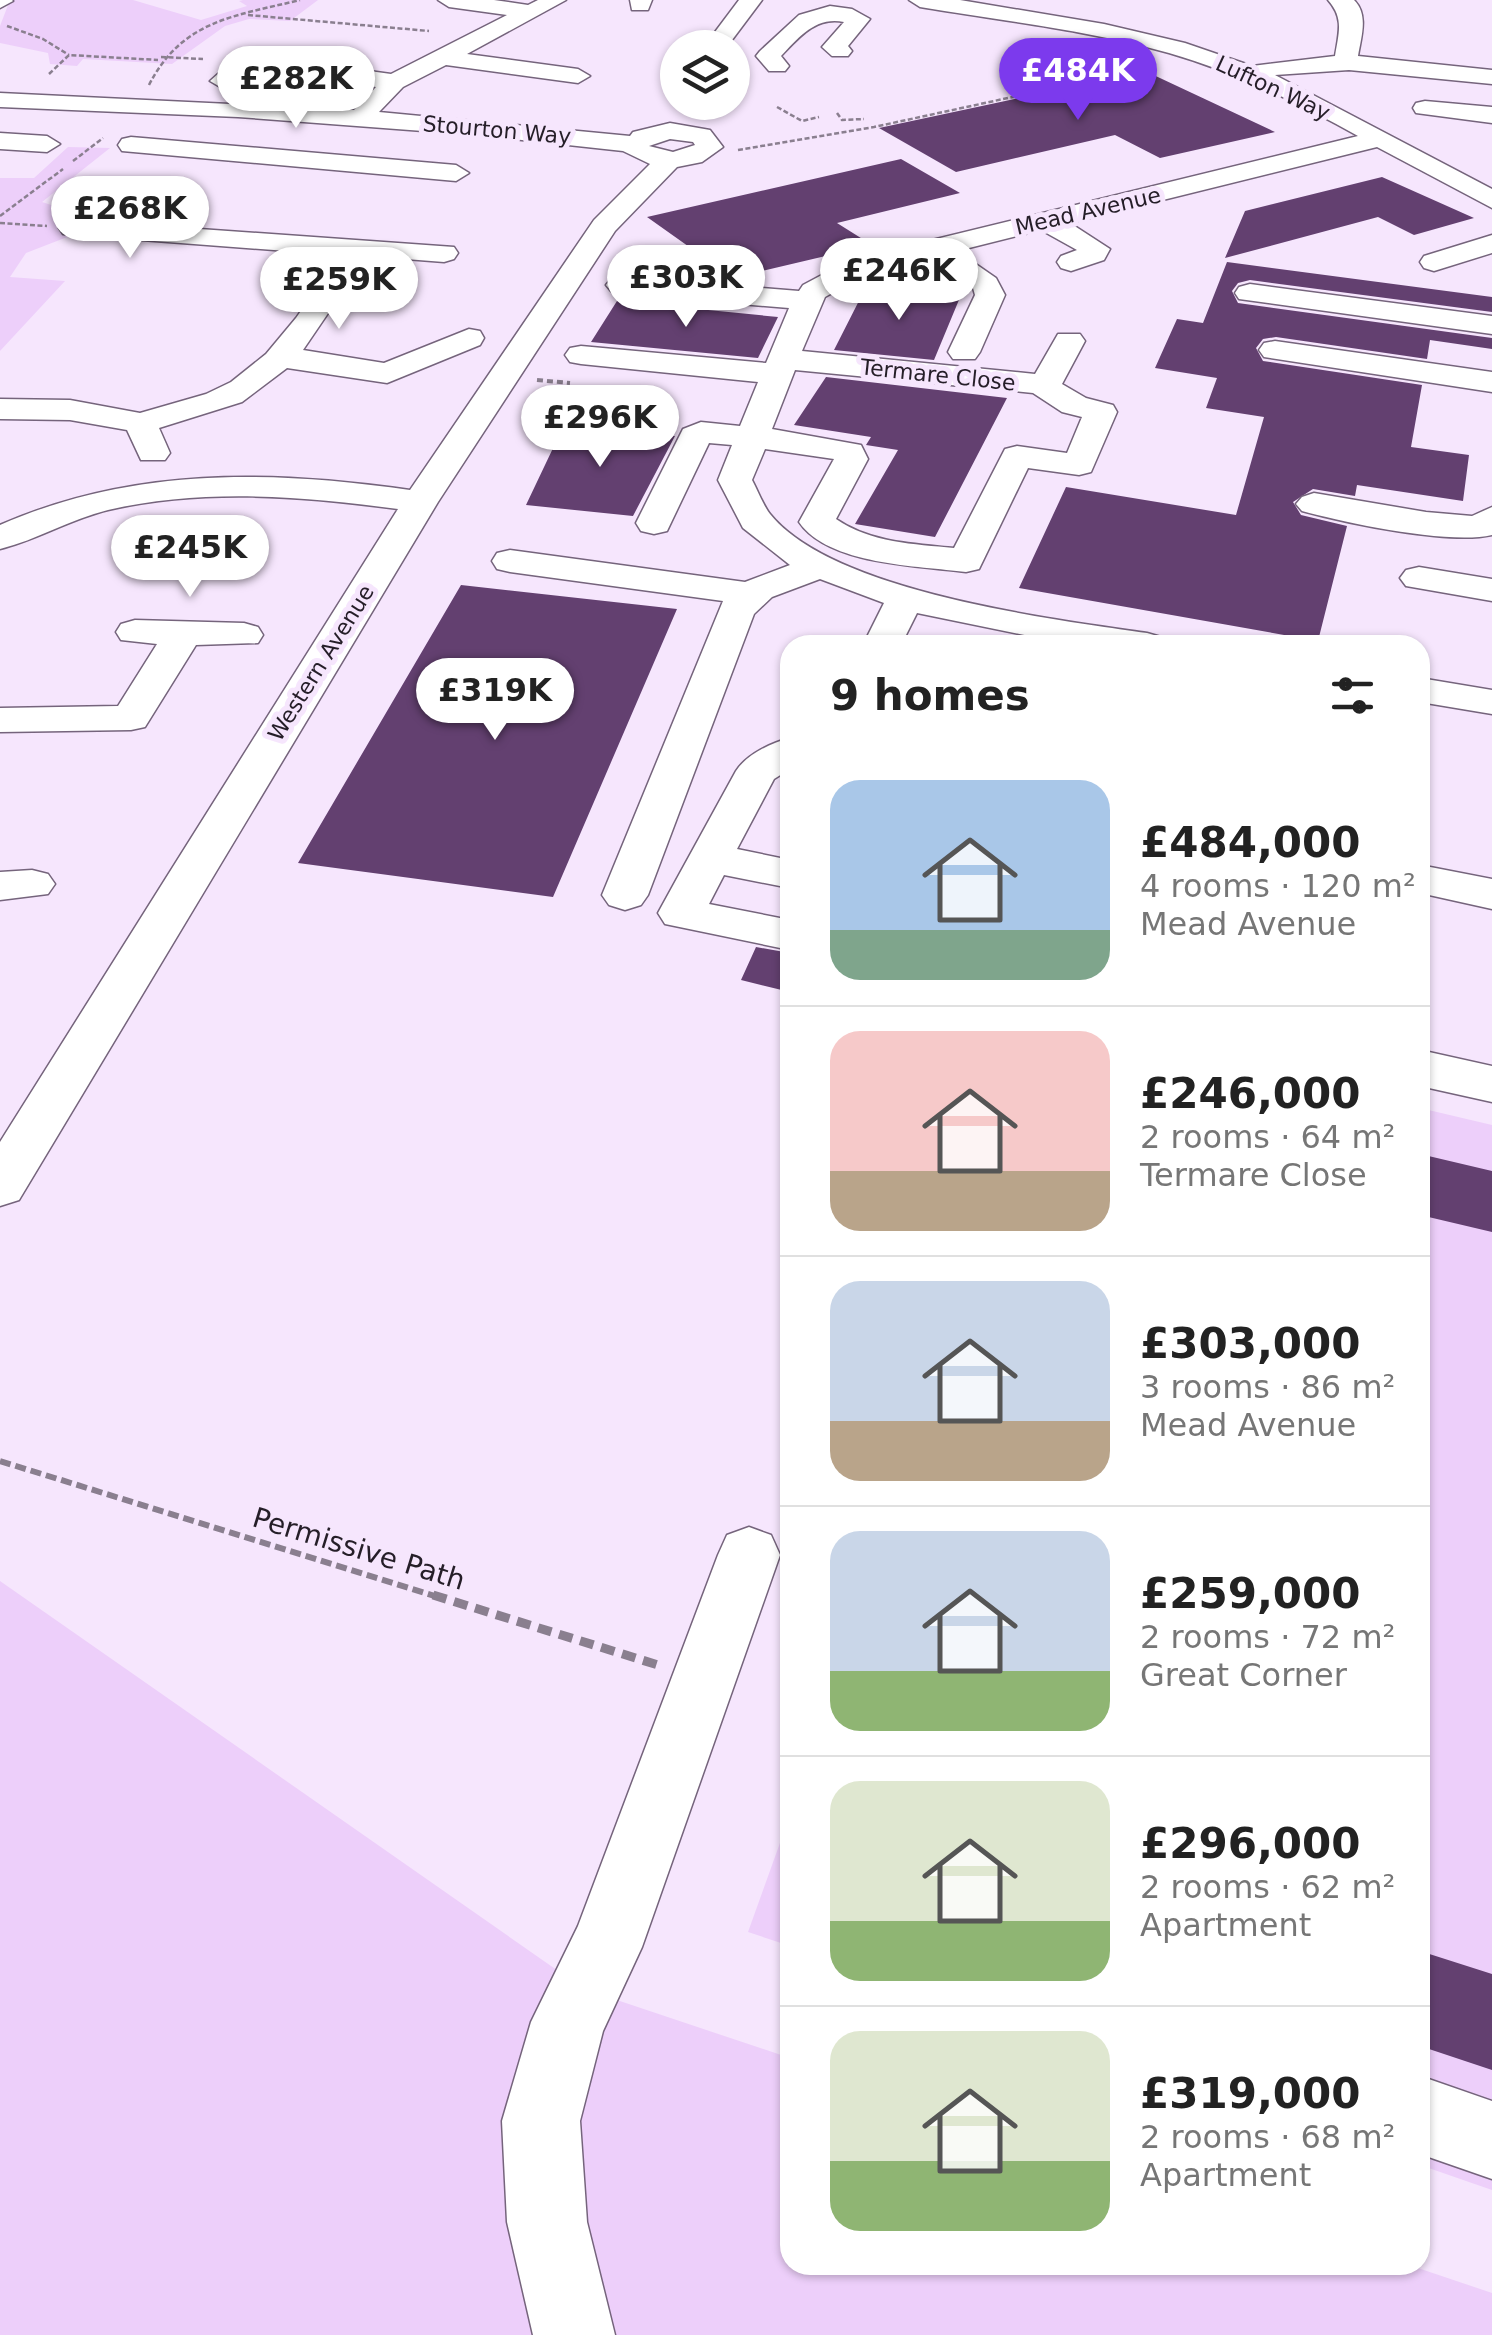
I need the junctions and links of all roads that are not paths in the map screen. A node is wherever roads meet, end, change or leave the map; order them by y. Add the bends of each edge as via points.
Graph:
1 (449, 0) edge
2 (555, 0) edge
3 (751, 0) edge
4 (920, 0) edge
5 (1339, 0) edge
6 (530, 12) junction
7 (728, 30) edge
8 (840, 51) dead end
9 (439, 57) junction
10 (1345, 64) junction
11 (777, 66) dead end
12 (220, 71) road end
13 (50, 74) road end
14 (1251, 74) junction
15 (1492, 78) edge
16 (578, 79) dead end
17 (394, 82) junction
18 (11, 100) edge
19 (246, 111) junction
20 (1420, 112) dead end
21 (1492, 115) edge
22 (360, 119) junction
23 (676, 120) edge
24 (1376, 138) junction
25 (0, 141) edge
26 (45, 145) road end
27 (131, 146) road end
28 (204, 151) junction
29 (667, 153) junction
30 (1346, 170) dead end
31 (456, 173) dead end
32 (1211, 181) junction
33 (1492, 200) edge
34 (1046, 221) junction
35 (73, 228) road end
36 (1492, 244) edge
37 (359, 247) junction
38 (934, 248) junction
39 (444, 253) dead end
40 (1071, 262) dead end
41 (1434, 262) dead end
42 (622, 285) dead end
43 (1250, 293) dead end
44 (806, 302) junction
45 (1492, 325) edge
46 (469, 338) dead end
47 (1069, 341) dead end
48 (1275, 350) dead end
49 (964, 352) dead end
50 (581, 355) dead end
51 (281, 358) junction
52 (780, 367) junction
53 (1492, 382) edge
54 (1041, 384) junction
55 (0, 409) edge
56 (140, 423) junction
57 (750, 436) junction
58 (170, 488) junction
59 (420, 502) junction
60 (1314, 504) dead end
61 (1492, 518) edge
62 (654, 522) dead end
63 (0, 538) edge
64 (510, 562) dead end
65 (818, 566) junction
66 (1419, 578) dead end
67 (1492, 590) edge
68 (752, 594) junction
69 (906, 598) junction
70 (135, 632) dead end
71 (183, 634) junction
72 (887, 635) edge
73 (1031, 635) edge
74 (244, 636) dead end
75 (1430, 692) edge
76 (1492, 702) edge
77 (0, 720) edge
78 (780, 758) edge
79 (710, 858) junction
80 (780, 872) edge
81 (1430, 881) edge
82 (1492, 894) edge
83 (625, 895) dead end
84 (780, 932) edge
85 (1430, 1070) edge
86 (1492, 1084) edge
87 (1, 1183) edge
88 (748, 1554) dead end
89 (1430, 2118) edge
90 (1492, 2140) edge
91 (574, 2335) edge

1 - 6 street
2 - 6 street
3 - 7 street
4 - 14 street, Lufton Way via 1171,47
5 - 10 street via 1349,7 1352,22
6 - 9 street
8 - 11 street via 834,48 859,19 820,12 768,56
9 - 16 street
9 - 17 street
10 - 14 street
10 - 15 street
12 - 17 street via 246,62
13 - 18 street
14 - 24 street, Lufton Way
17 - 22 street
18 - 19 street, Stourton Way
19 - 22 street, Stourton Way
19 - 28 street
20 - 21 street
22 - 29 street, Stourton Way via 634,144 650,134
23 - 29 street, Western Avenue
24 - 32 street, Mead Avenue
24 - 33 street, Lufton Way
25 - 26 street
27 - 28 street
28 - 31 street
29 - 59 street, Western Avenue via 604,226
30 - 32 street via 1240,196
32 - 34 street, Mead Avenue
34 - 38 street, Mead Avenue
34 - 40 street via 1096,249
35 - 37 street
36 - 41 street
37 - 39 street
37 - 51 street
38 - 44 street, Mead Avenue via 860,266 814,290
38 - 49 street via 986,284 990,295
42 - 44 street
43 - 45 street
44 - 52 street
46 - 51 street via 387,374
47 - 54 street, Termare Close via 1052,377
48 - 53 street
50 - 52 street, Termare Close
51 - 56 street via 241,389
52 - 54 street, Termare Close
52 - 57 street
54 - 57 street via 1074,405 1101,412 1079,465 1017,456 966,561 829,533 817,522 849,452
55 - 56 street via 70,410
56 - 58 street
57 - 62 street via 695,436
57 - 65 street via 735,480 738,495 772,538
58 - 59 street via 238,484
58 - 63 street via 135,491
59 - 87 street, Western Avenue
60 - 61 street via 1480,527
64 - 68 street
65 - 68 street
65 - 69 street
66 - 67 street
68 - 83 street via 737,608
69 - 72 street
69 - 73 street
70 - 71 street
71 - 74 street
71 - 77 street via 131,718
75 - 76 street
78 - 79 street via 757,771
79 - 80 street
79 - 84 street via 681,914
81 - 82 street
85 - 86 street
88 - 91 street via 606,1947 568,2022 541,2120 547,2222
89 - 90 street

